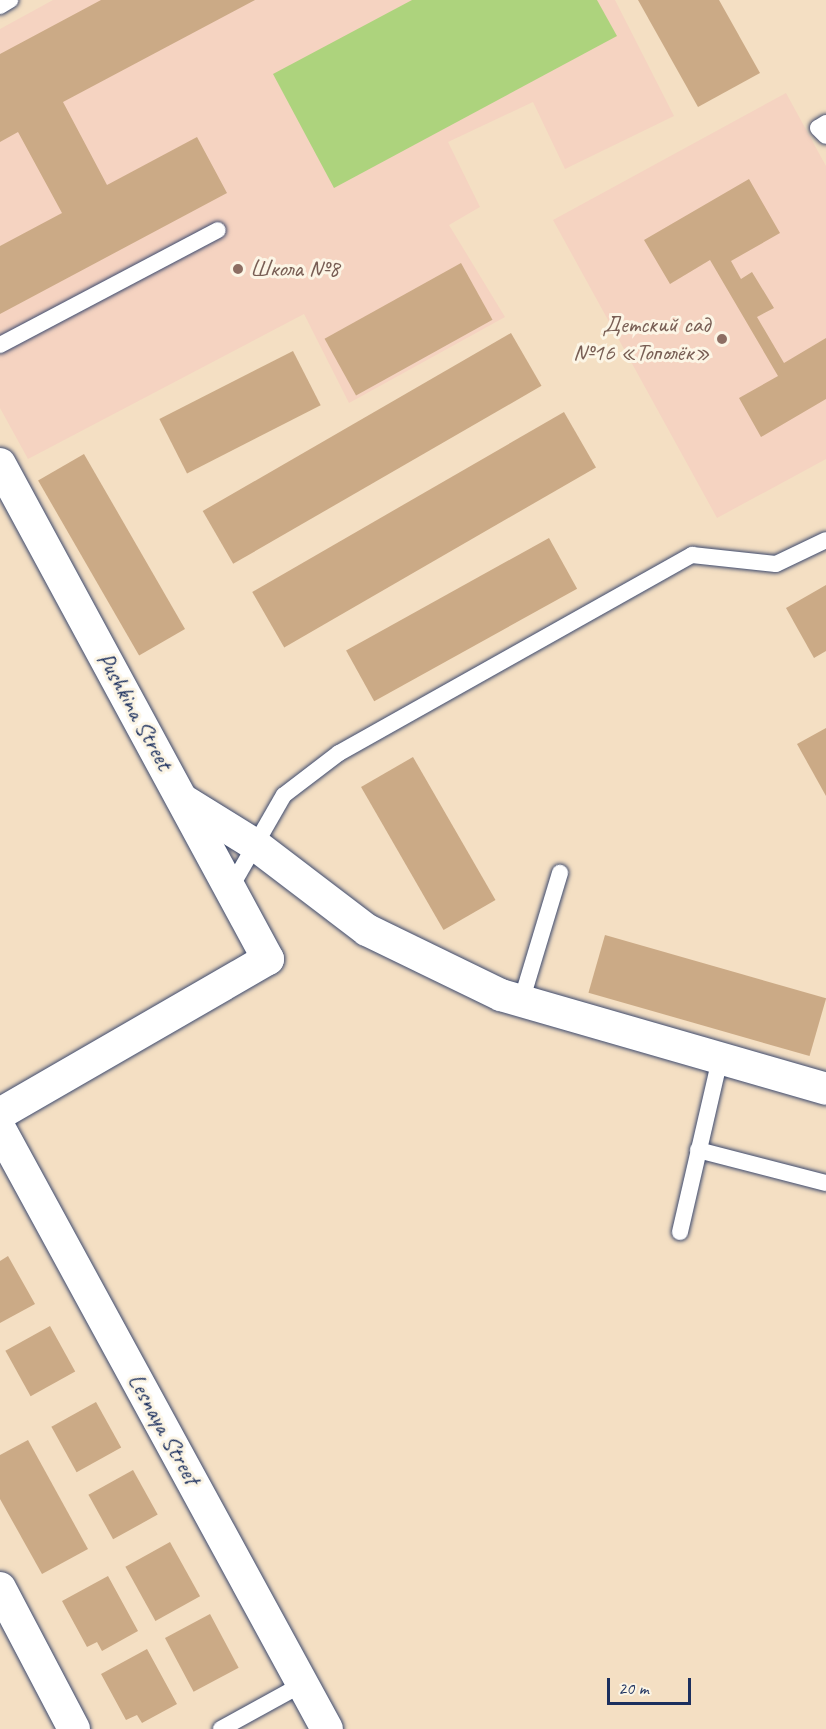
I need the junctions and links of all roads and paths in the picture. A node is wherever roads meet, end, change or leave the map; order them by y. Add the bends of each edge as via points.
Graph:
1 (10, 0) edge
2 (0, 6) edge
3 (826, 123) edge
4 (826, 136) edge
5 (218, 230) dead end
6 (0, 345) edge
7 (0, 464) edge
8 (826, 540) edge
9 (182, 799) junction
10 (254, 844) junction
11 (560, 873) dead end
12 (231, 887) junction
13 (521, 1002) junction
14 (720, 1059) junction
15 (826, 1089) edge
16 (1, 1129) edge
17 (698, 1150) junction
18 (826, 1183) edge
19 (680, 1232) dead end
20 (4, 1603) edge
21 (303, 1684) junction
22 (74, 1729) edge
23 (221, 1729) edge
24 (327, 1729) edge

1 - 2 lane
3 - 4 lane via 818,128
5 - 6 lane
7 - 9 street, Pushkina Street
8 - 10 lane via 776,564 692,555 339,753 284,795
9 - 10 street
9 - 12 street, Pushkina Street
10 - 12 lane
10 - 13 street via 367,930
11 - 13 lane
12 - 16 street, Pushkina Street via 268,959
13 - 14 street
14 - 15 street
14 - 17 lane
16 - 21 street, Lesnaya Street
17 - 18 lane
17 - 19 lane
20 - 22 street
21 - 23 lane
21 - 24 street, Lesnaya Street

